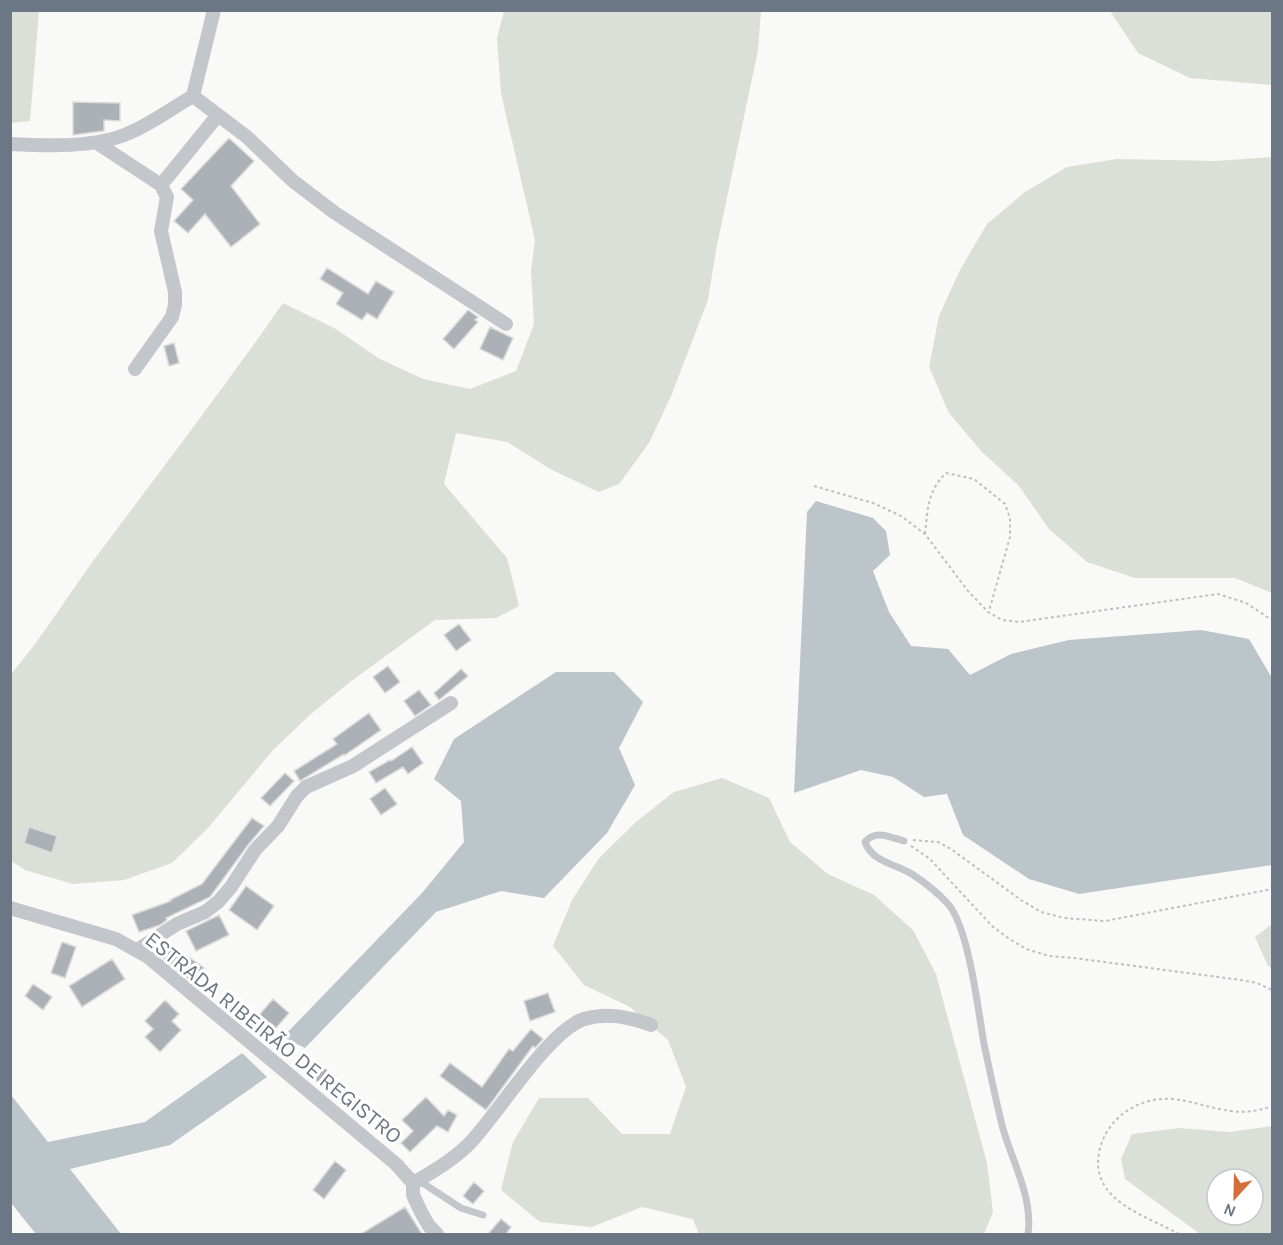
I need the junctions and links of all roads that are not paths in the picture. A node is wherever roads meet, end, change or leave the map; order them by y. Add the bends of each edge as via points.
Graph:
1 (214, 10) edge
2 (193, 96) junction
3 (218, 115) junction
4 (97, 143) junction
5 (10, 144) edge
6 (161, 185) junction
7 (506, 324) dead end
8 (135, 369) dead end
9 (451, 703) dead end
10 (904, 841) road end
11 (10, 908) edge
12 (136, 950) junction
13 (651, 1025) dead end
14 (415, 1182) junction
15 (483, 1215) dead end
16 (437, 1234) edge
17 (1028, 1234) edge

1 - 2 street
2 - 3 street
2 - 4 street via 130,133
3 - 6 street
3 - 7 street via 335,213
4 - 5 street
4 - 6 street
6 - 8 street via 167,197 161,231 175,305 172,316
9 - 12 street via 353,766 306,787 218,902
10 - 17 lane via 878,834 865,842 875,856 912,874 948,904 956,917 968,953 1004,1132 1024,1188
11 - 12 street, ESTRADA RIBEIRÃO DE REGISTRO via 116,939
12 - 14 street, ESTRADA RIBEIRÃO DE REGISTRO
13 - 14 street via 631,1017 607,1015 583,1019 566,1029 468,1144 441,1168
14 - 15 lane via 461,1208
14 - 16 street, ESTRADA RIBEIRÃO DE REGISTRO via 413,1195

